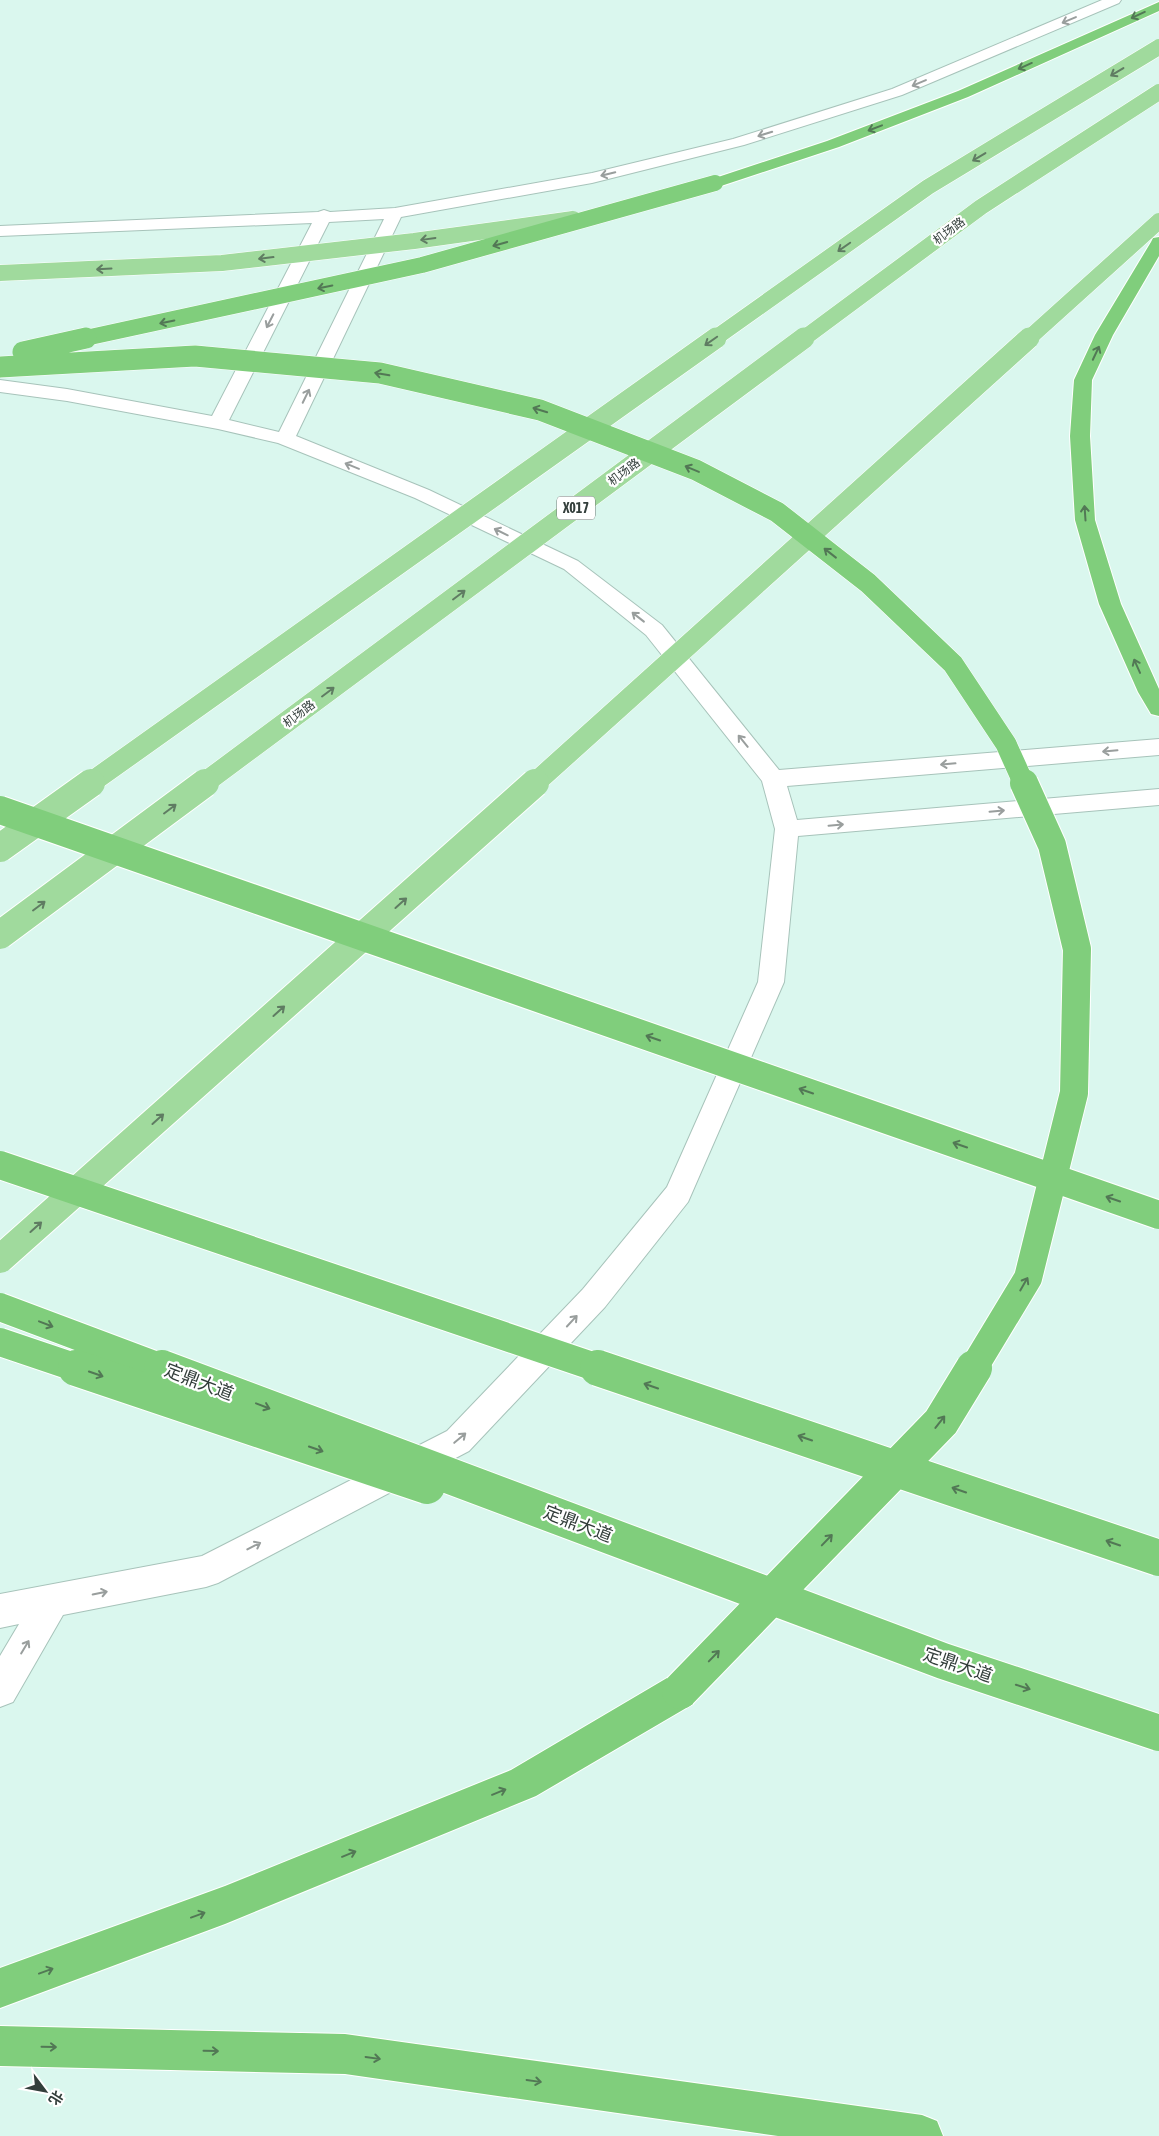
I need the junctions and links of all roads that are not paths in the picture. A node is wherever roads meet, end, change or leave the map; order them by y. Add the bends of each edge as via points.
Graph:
1 (1114, 0) edge
2 (1159, 6) edge
3 (1159, 47) edge
4 (1159, 92) edge
5 (716, 183) junction
6 (395, 212) junction
7 (324, 215) junction
8 (1159, 221) edge
9 (0, 231) edge
10 (1159, 242) edge
11 (0, 273) edge
12 (0, 357) edge
13 (0, 366) edge
14 (0, 386) edge
15 (218, 422) junction
16 (285, 440) junction
17 (1159, 709) edge
18 (1159, 746) edge
19 (132, 754) junction
20 (773, 779) junction
21 (1159, 797) edge
22 (0, 810) edge
23 (787, 829) junction
24 (0, 839) edge
25 (0, 848) edge
26 (0, 935) edge
27 (0, 1165) edge
28 (1159, 1215) edge
29 (0, 1259) edge
30 (0, 1307) edge
31 (0, 1342) edge
32 (1159, 1558) edge
33 (52, 1602) junction
34 (0, 1611) edge
35 (943, 1661) junction
36 (0, 1689) edge
37 (1159, 1733) edge
38 (0, 1988) edge
39 (0, 2046) edge
40 (922, 2136) edge

1 -> 6 main road via 897,92 738,142 592,178
2 -> 5 highway via 963,94 833,144
3 -> 19 main road, bridge via 928,187
26 -> 4 main road, 机场路 / X017, bridge via 981,207
5 -> 11 main road, bridge via 566,221 414,241 222,263
5 -> 12 highway, bridge via 422,266
6 - 7 main road
16 -> 6 main road
7 - 9 main road
7 -> 15 main road
29 -> 8 main road, bridge via 403,902
17 -> 10 highway via 1148,692 1110,604 1085,520 1080,436 1083,380 1104,335
38 -> 13 highway, bridge via 225,1905 523,1782 680,1691 941,1422 1028,1278 1074,1093 1077,949 1052,845 1006,744 953,664 868,583 776,512 696,470 540,410 380,373 194,356
14 - 15 main road
15 - 16 main road
20 -> 16 main road via 654,630 571,565 422,494
18 -> 20 main road
19 - 24 highway, bridge
19 - 25 main road, bridge
20 - 23 main road
23 -> 21 main road
28 -> 22 highway, bridge
33 -> 23 main road via 206,1571 458,1441 465,1434 594,1298 678,1194 771,982
32 -> 27 highway, bridge
30 -> 35 highway, 定鼎大道, bridge
31 -> 35 highway, bridge
33 - 34 main road
36 -> 33 main road
35 -> 37 highway, 定鼎大道, bridge
39 -> 40 highway via 345,2054

